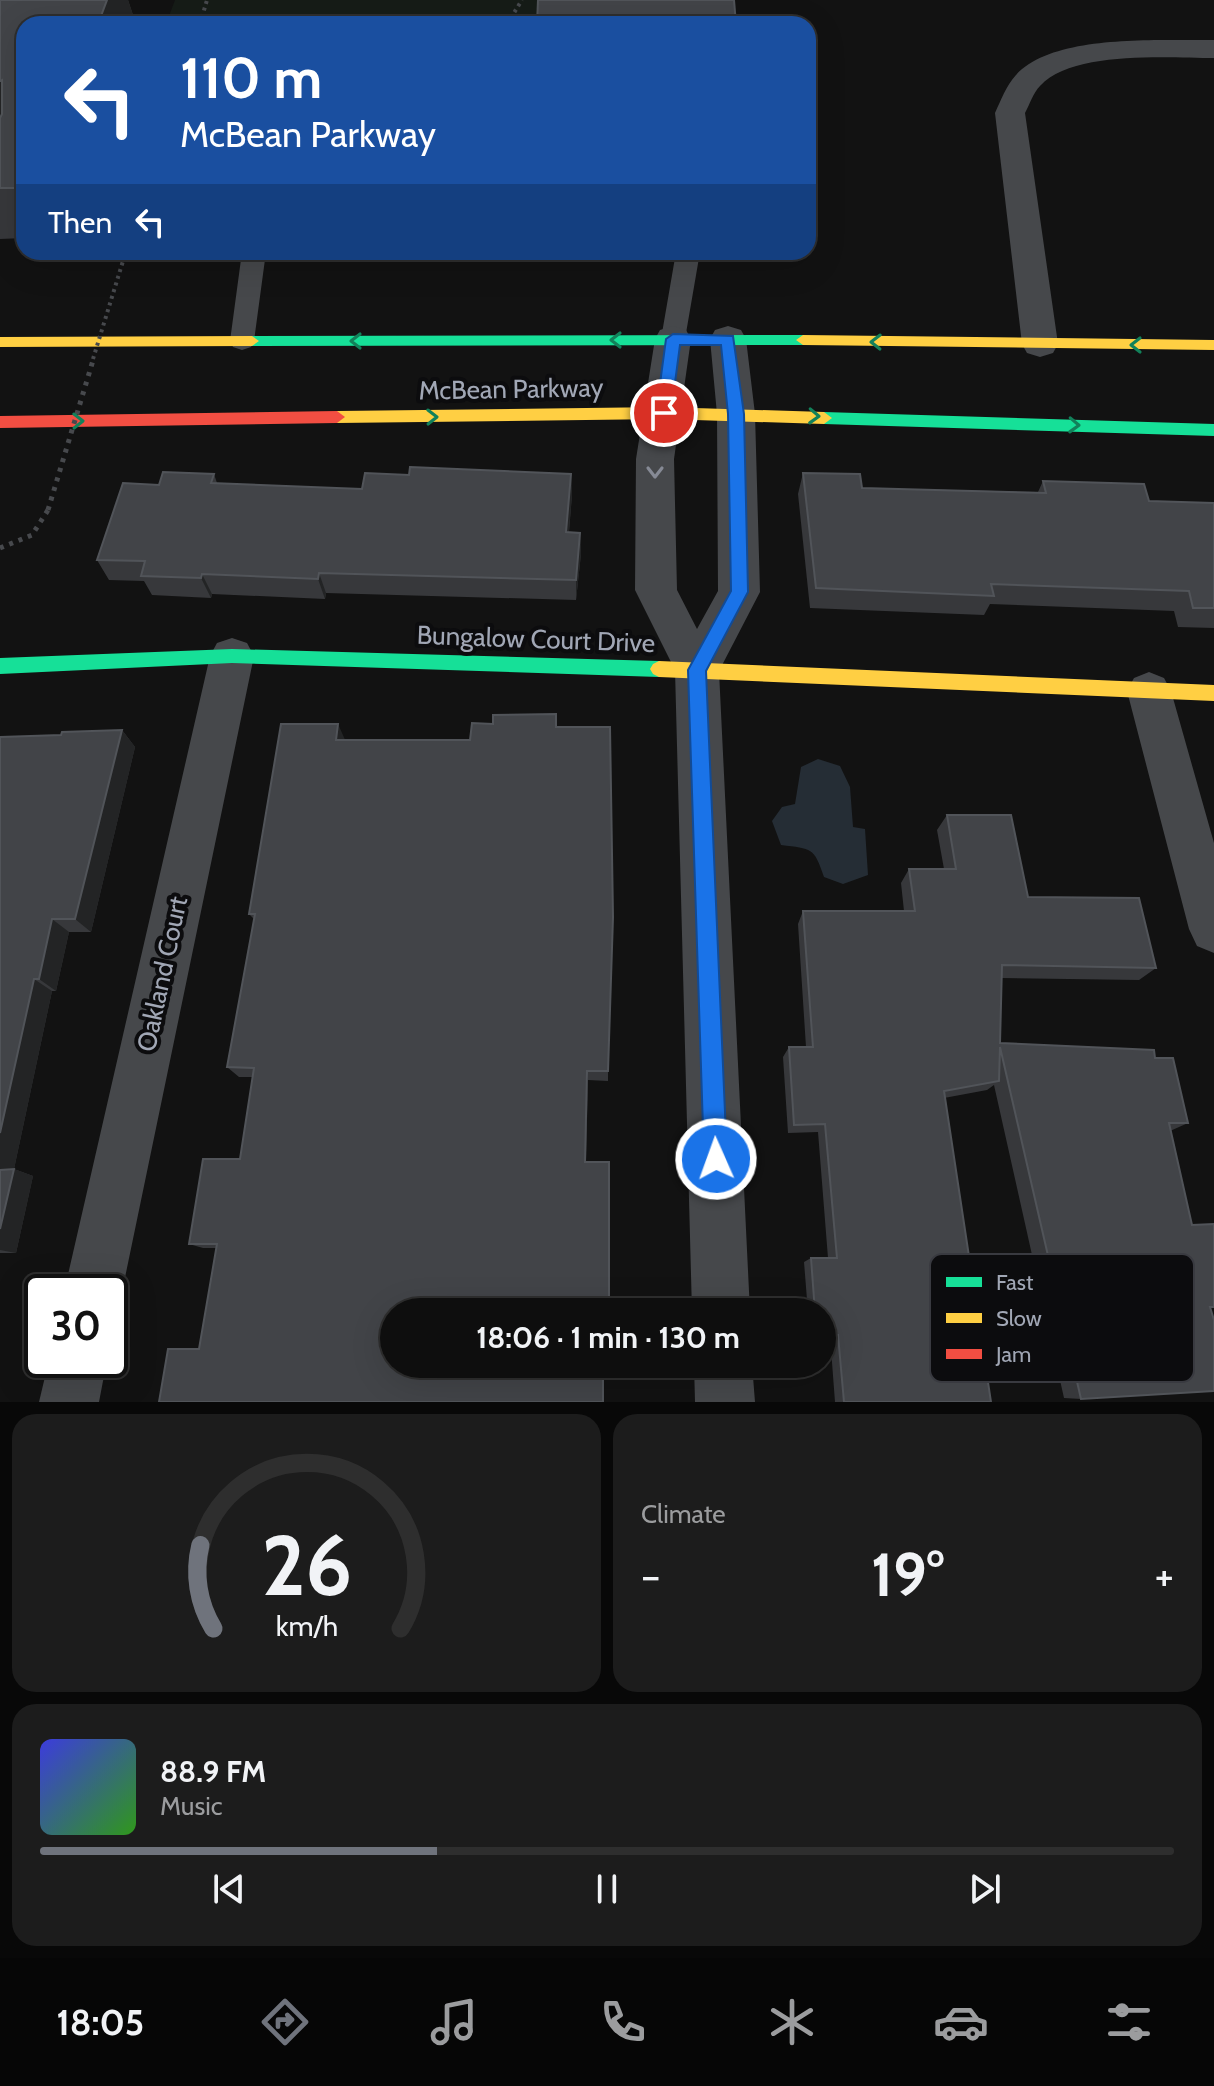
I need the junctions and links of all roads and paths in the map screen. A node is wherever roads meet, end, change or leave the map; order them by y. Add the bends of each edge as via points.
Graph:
1 (1214, 49) edge
2 (123, 260) edge
3 (253, 260) edge
4 (687, 260) edge
5 (673, 339) junction
6 (728, 339) junction
7 (242, 341) junction
8 (0, 342) edge
9 (1040, 344) junction
10 (1214, 345) edge
11 (664, 413) junction
12 (736, 414) junction
13 (0, 422) edge
14 (1214, 430) edge
15 (0, 548) edge
16 (232, 656) junction
17 (0, 666) edge
18 (697, 670) junction
19 (1149, 691) junction
20 (1214, 693) edge
21 (1214, 929) edge
22 (97, 1274) edge
23 (720, 1298) edge
24 (74, 1378) edge
25 (724, 1378) edge
26 (69, 1402) edge
27 (725, 1402) edge

1 - 9 street via 1103,52 1056,63 1028,79 1010,113
2 - 15 path, bridge via 48,510 32,535
3 - 7 lane
4 - 5 lane
5 - 6 main road, McBean Parkway
5 -> 7 main road, McBean Parkway
5 - 11 street
9 -> 6 main road, McBean Parkway
6 - 12 street
7 - 8 main road, McBean Parkway
10 -> 9 main road, McBean Parkway
11 - 12 main road, McBean Parkway
13 -> 11 main road, McBean Parkway
11 -> 18 street via 655,459 656,590
12 -> 14 main road, McBean Parkway
12 - 18 street via 739,592
16 - 17 main road, Bungalow Court Drive
16 - 18 main road, Bungalow Court Drive
16 - 22 street, Oakland Court
18 - 19 main road, Bungalow Court Drive
18 - 23 street
19 - 20 main road, Bungalow Court Drive
19 - 21 street
24 - 26 street
25 - 27 street

